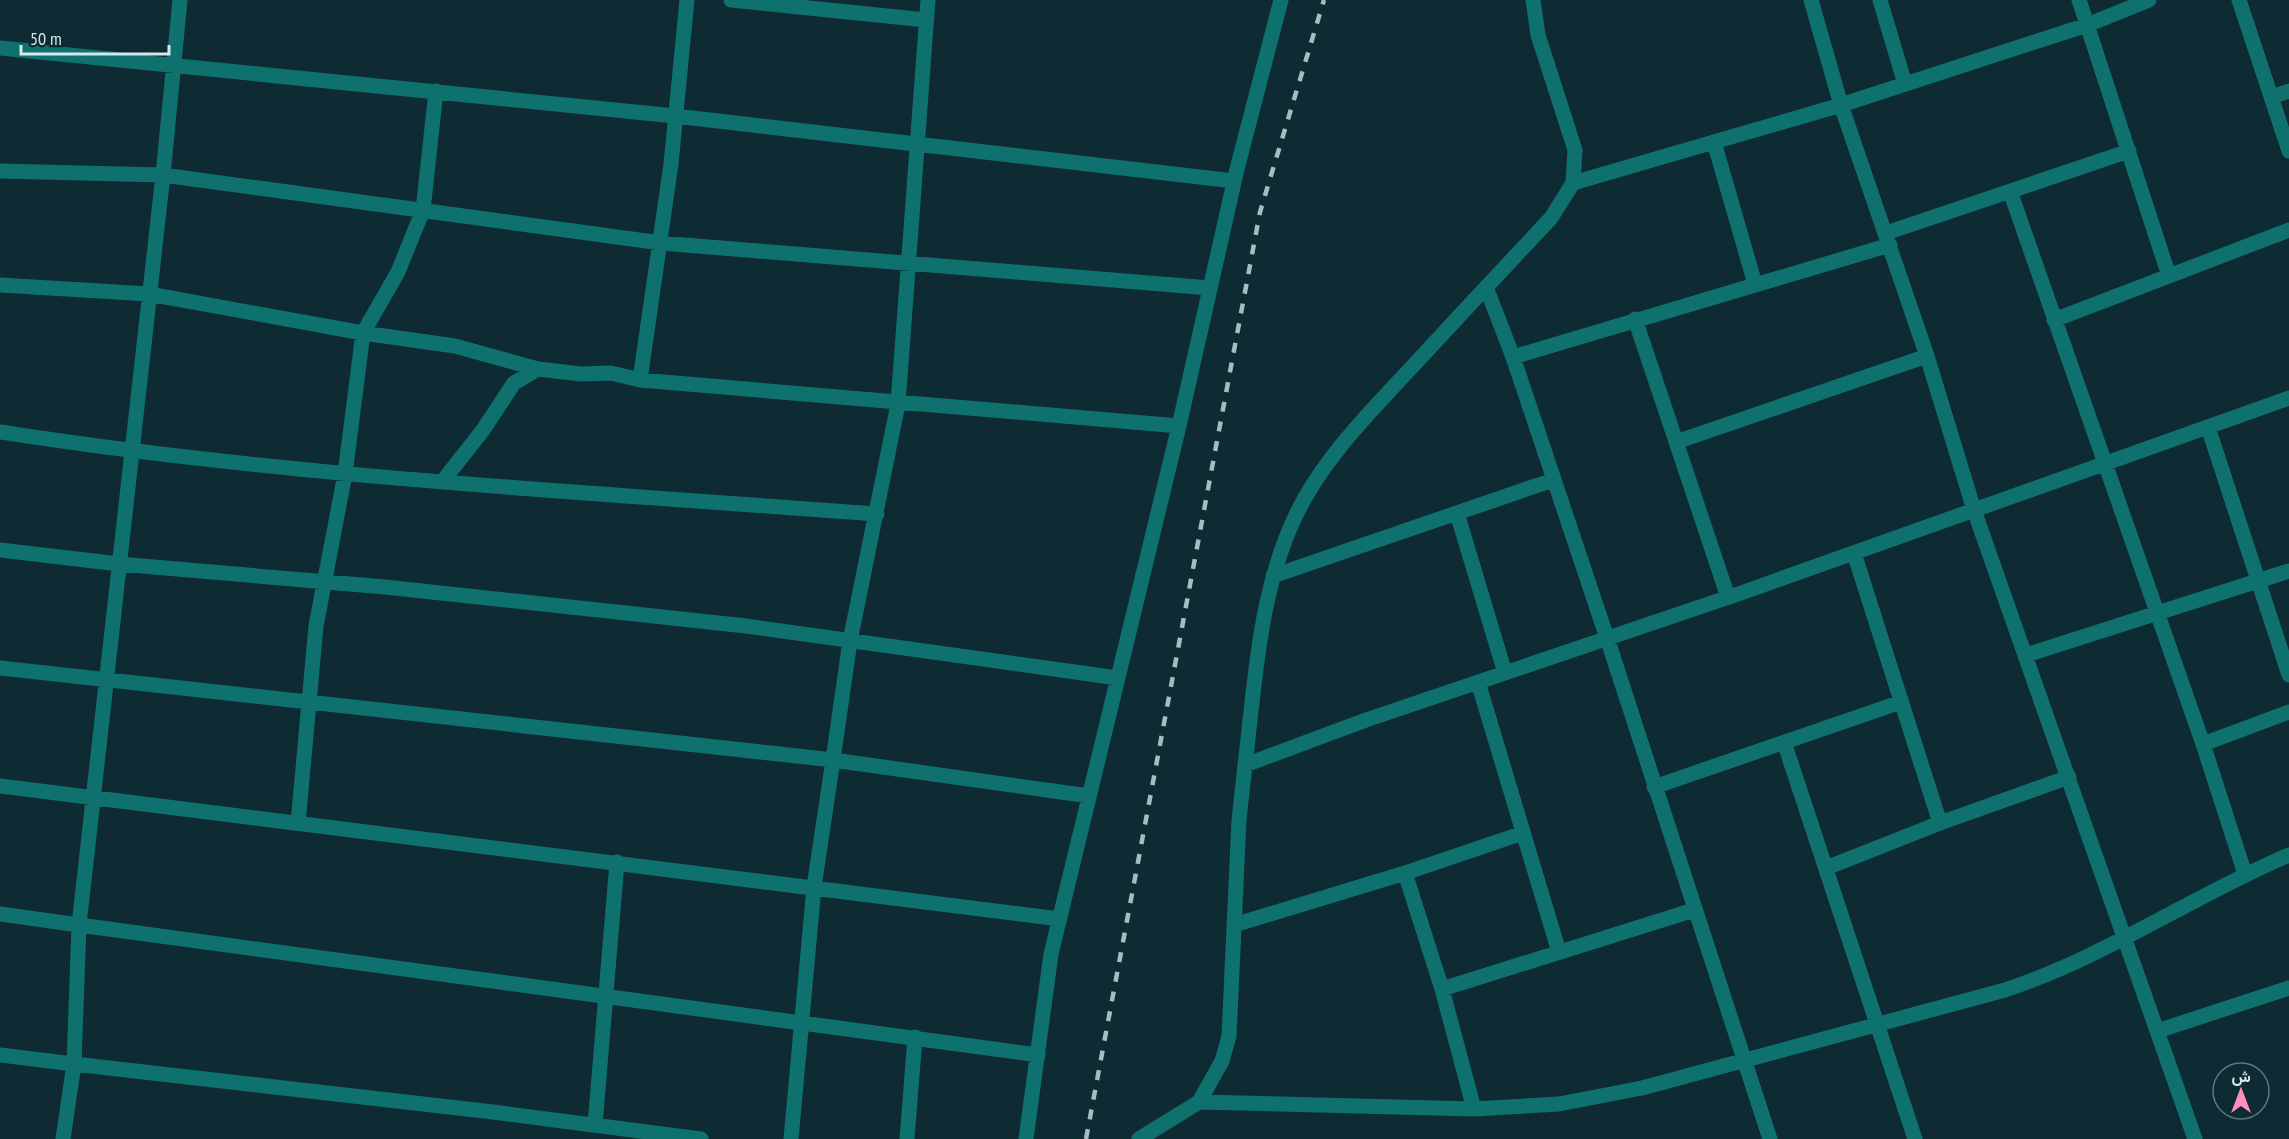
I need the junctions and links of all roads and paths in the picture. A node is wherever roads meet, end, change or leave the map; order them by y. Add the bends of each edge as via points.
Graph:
1 (180, 0) edge
2 (687, 0) edge
3 (731, 0) edge
4 (928, 0) edge
5 (1281, 0) edge
6 (1533, 0) edge
7 (1810, 0) edge
8 (1880, 0) edge
9 (2079, 0) edge
10 (2149, 0) edge
11 (2239, 0) edge
12 (926, 20) junction
13 (2087, 26) junction
14 (0, 48) edge
15 (174, 66) junction
16 (1905, 84) junction
17 (2289, 91) edge
18 (436, 92) junction
19 (2271, 97) junction
20 (1841, 105) junction
21 (675, 116) junction
22 (1714, 142) junction
23 (917, 145) junction
24 (2129, 151) junction
25 (2289, 151) edge
26 (0, 171) edge
27 (164, 175) junction
28 (1234, 181) junction
29 (1573, 183) junction
30 (2010, 191) junction
31 (423, 210) junction
32 (2289, 230) edge
33 (1888, 239) junction
34 (661, 243) junction
35 (908, 263) junction
36 (2169, 276) junction
37 (1755, 284) junction
38 (0, 285) edge
39 (1486, 287) junction
40 (1210, 288) junction
41 (149, 294) junction
42 (1635, 319) junction
43 (2054, 320) junction
44 (363, 333) junction
45 (1927, 356) junction
46 (1513, 357) junction
47 (538, 369) junction
48 (640, 380) junction
49 (2289, 398) edge
50 (898, 404) junction
51 (1179, 426) junction
52 (2208, 427) junction
53 (0, 432) edge
54 (1676, 442) junction
55 (131, 452) junction
56 (2104, 464) junction
57 (345, 474) junction
58 (1553, 480) junction
59 (442, 482) junction
60 (1974, 510) junction
61 (1458, 513) junction
62 (877, 514) junction
63 (0, 550) edge
64 (1854, 553) junction
65 (119, 564) junction
66 (2289, 571) edge
67 (1274, 576) junction
68 (324, 581) junction
69 (2259, 582) junction
70 (1728, 597) junction
71 (2158, 614) junction
72 (1607, 638) junction
73 (850, 641) junction
74 (2026, 655) junction
75 (0, 668) edge
76 (1504, 673) junction
77 (2289, 675) edge
78 (1118, 678) junction
79 (106, 681) junction
80 (1478, 682) junction
81 (310, 701) junction
82 (1900, 702) junction
83 (2289, 712) edge
84 (1784, 742) junction
85 (2203, 744) junction
86 (833, 760) junction
87 (1245, 765) junction
88 (2069, 777) junction
89 (0, 786) edge
90 (1654, 787) junction
91 (1089, 796) junction
92 (93, 798) junction
93 (298, 823) junction
94 (1940, 823) junction
95 (1523, 833) junction
96 (2289, 855) edge
97 (617, 862) junction
98 (1826, 868) junction
99 (1405, 873) junction
100 (2245, 874) junction
101 (814, 887) junction
102 (1694, 910) junction
103 (0, 914) edge
104 (1060, 919) junction
105 (79, 925) junction
106 (1234, 925) junction
107 (2125, 936) junction
108 (1559, 952) junction
109 (2289, 988) edge
110 (1442, 989) junction
111 (607, 996) junction
112 (803, 1023) junction
113 (1878, 1023) junction
114 (2157, 1031) junction
115 (915, 1037) junction
116 (0, 1055) edge
117 (1038, 1055) junction
118 (1742, 1059) junction
119 (74, 1064) junction
120 (1199, 1102) junction
121 (1474, 1109) junction
122 (595, 1125) junction
123 (63, 1139) edge
124 (701, 1139) edge
125 (791, 1139) edge
126 (907, 1139) edge
127 (1026, 1139) edge
128 (1138, 1139) edge
129 (1770, 1139) edge
130 (1916, 1139) edge
131 (2195, 1139) edge

1 - 15 street
2 - 21 street
3 - 12 street
4 - 12 street
5 - 28 street
6 - 29 street via 1538,35 1575,150
7 - 20 street
8 - 16 street
9 - 13 street
10 - 13 street
11 - 19 street
12 - 23 street
13 - 16 street
13 - 24 street
14 - 15 street
15 - 18 street
15 - 27 street
16 - 20 street
17 - 19 street
18 - 21 street
18 - 31 street
19 - 25 street
20 - 22 street
20 - 33 street
21 - 23 street
21 - 34 street
22 - 29 street
22 - 37 street
23 - 28 street
23 - 35 street
24 - 30 street
24 - 36 street
26 - 27 street
27 - 31 street
27 - 41 street
28 - 40 street
29 - 39 street via 1551,218
30 - 33 street
30 - 43 street
31 - 34 street
31 - 44 street via 398,272
32 - 36 street
33 - 37 street
33 - 45 street
34 - 35 street
34 - 48 street
35 - 40 street
35 - 50 street
36 - 43 street
37 - 42 street
38 - 41 street
39 - 46 street
39 - 67 street via 1334,455 1295,516
40 - 51 street
41 - 44 street
41 - 55 street
42 - 46 street
42 - 54 street
43 - 56 street
44 - 47 street via 455,346
44 - 57 street
45 - 54 street
45 - 60 street
46 - 58 street
47 - 48 street via 611,373
47 - 59 street via 514,383
48 - 50 street
49 - 52 street
50 - 51 street
50 - 62 street
51 - 78 street
52 - 56 street
52 - 69 street
53 - 55 street
54 - 70 street
55 - 57 street
55 - 65 street
56 - 60 street
56 - 71 street
57 - 59 street
57 - 68 street
58 - 61 street
58 - 72 street
59 - 62 street
60 - 64 street
60 - 74 street
61 - 67 street
61 - 76 street
62 - 73 street
63 - 65 street
64 - 70 street
64 - 82 street
65 - 68 street
65 - 79 street
66 - 69 street
67 - 87 street via 1262,634
68 - 73 street via 746,626
68 - 81 street
69 - 71 street
69 - 77 street
70 - 72 street
71 - 74 street
71 - 85 street
72 - 76 street
72 - 90 street
73 - 78 street
73 - 86 street
74 - 88 street
75 - 79 street
76 - 80 street
78 - 91 street
79 - 81 street
79 - 92 street
80 - 87 street
80 - 95 street
81 - 86 street
81 - 93 street
82 - 84 street
82 - 94 street
83 - 85 street
84 - 90 street
84 - 98 street
85 - 100 street
86 - 91 street
86 - 101 street
87 - 106 street
88 - 94 street
88 - 107 street
89 - 92 street
90 - 102 street
91 - 104 street
92 - 93 street
92 - 105 street
93 - 97 street
94 - 98 street
95 - 99 street
95 - 108 street
96 - 100 street
97 - 101 street
97 - 111 street
98 - 113 street
99 - 106 street
99 - 110 street
100 - 107 street
101 - 104 street
101 - 112 street
102 - 108 street
102 - 118 street
103 - 105 street
104 - 117 street via 1051,954
105 - 111 street
105 - 119 street
106 - 120 street via 1229,1036 1222,1060
107 - 113 street via 2052,975
107 - 114 street
108 - 110 street
109 - 114 street
110 - 121 street
111 - 112 street
111 - 122 street
112 - 115 street
112 - 125 street
113 - 118 street
113 - 130 street
114 - 131 street
115 - 117 street
115 - 126 street
116 - 119 street
117 - 127 street
118 - 121 street via 1642,1088 1569,1102
118 - 129 street
119 - 122 street
119 - 123 street
120 - 121 street
120 - 128 street
122 - 124 street

